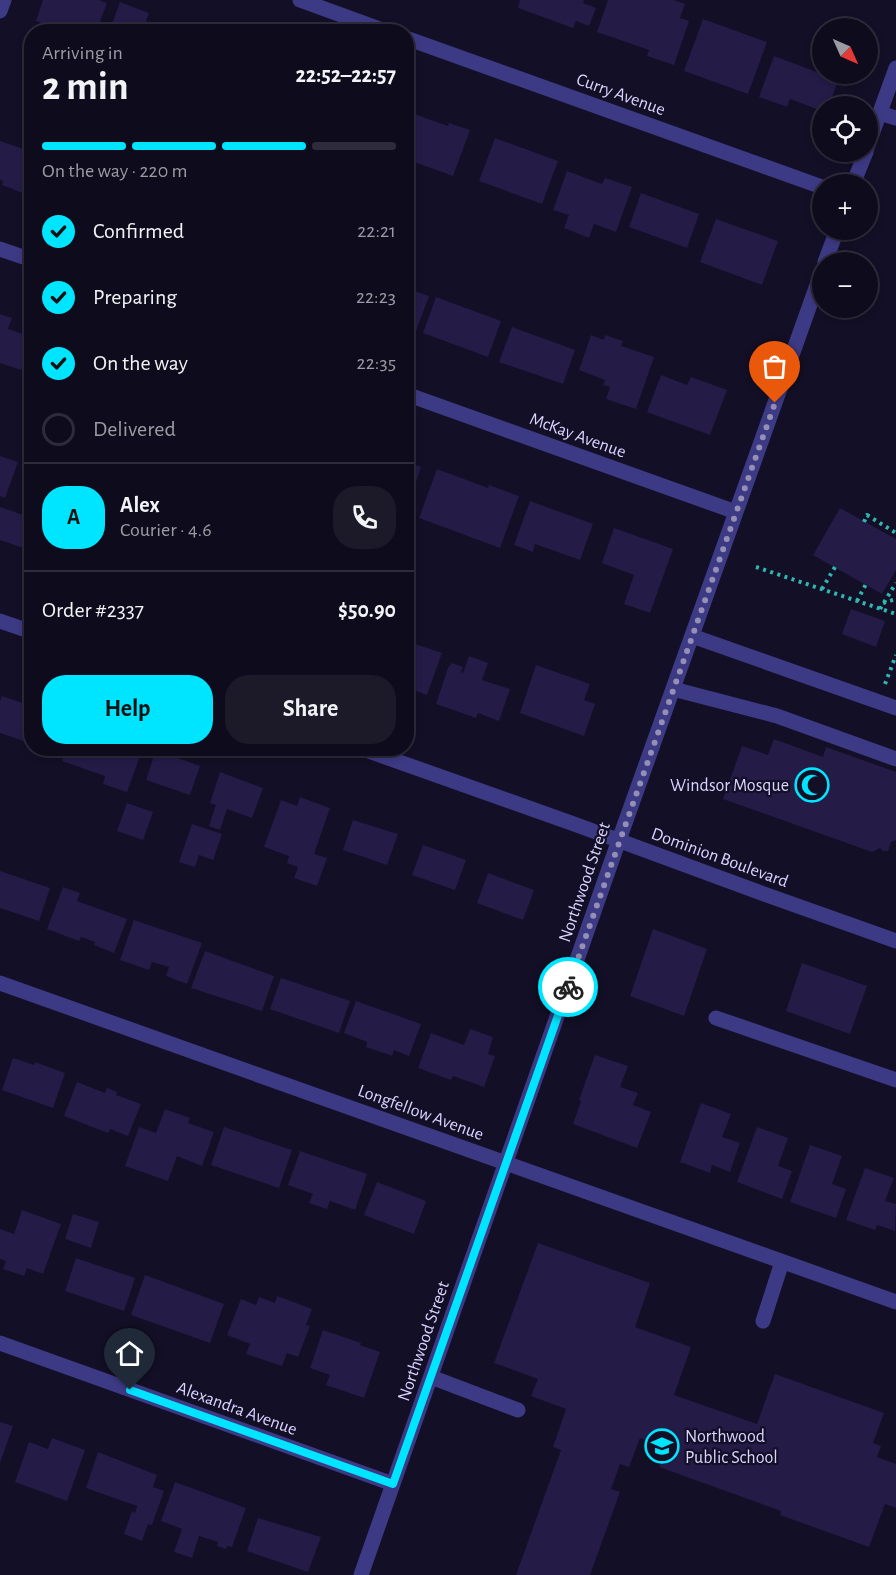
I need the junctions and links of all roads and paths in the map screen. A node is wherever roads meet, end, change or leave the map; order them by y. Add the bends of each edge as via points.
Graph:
1 (4, 0) edge
2 (300, 0) edge
3 (0, 11) edge
4 (366, 24) edge
5 (414, 41) edge
6 (896, 68) edge
7 (880, 113) junction
8 (878, 118) edge
9 (896, 118) edge
10 (812, 183) edge
11 (0, 249) edge
12 (24, 257) edge
13 (812, 299) edge
14 (414, 397) edge
15 (736, 512) junction
16 (864, 522) dead end
17 (896, 533) edge
18 (756, 567) dead end
19 (835, 567) dead end
20 (896, 583) edge
21 (866, 584) dead end
22 (822, 590) junction
23 (896, 599) edge
24 (857, 601) junction
25 (884, 603) junction
26 (880, 609) junction
27 (896, 614) edge
28 (0, 621) edge
29 (24, 629) edge
30 (692, 636) junction
31 (896, 655) edge
32 (884, 685) dead end
33 (673, 689) junction
34 (896, 708) edge
35 (383, 756) edge
36 (896, 759) edge
37 (619, 840) junction
38 (896, 941) edge
39 (0, 982) edge
40 (716, 1018) dead end
41 (896, 1080) edge
42 (506, 1163) junction
43 (782, 1262) junction
44 (896, 1302) edge
45 (763, 1321) dead end
46 (0, 1344) edge
47 (431, 1377) junction
48 (518, 1410) dead end
49 (393, 1484) junction
50 (362, 1575) edge

1 - 3 street
2 - 4 street
5 - 10 street, Curry Avenue
6 - 7 street
7 - 8 street
7 - 9 street
11 - 12 street
13 - 15 street, Northwood Street
14 - 15 street, McKay Avenue
15 - 30 street, Northwood Street
16 - 17 path via 867,515
18 - 22 path
19 - 22 path
20 - 25 path
21 - 24 path
22 - 24 path
23 - 25 path
24 - 26 path
25 - 26 path
26 - 27 path
28 - 29 street
30 - 33 street, Northwood Street
30 - 34 street
31 - 32 path
33 - 36 street via 777,716
33 - 37 street, Northwood Street
35 - 37 street, Dominion Boulevard
37 - 38 street, Dominion Boulevard
37 - 42 street, Northwood Street
39 - 42 street, Longfellow Avenue
40 - 41 street
42 - 43 street, Longfellow Avenue
42 - 47 street, Northwood Street
43 - 44 street, Longfellow Avenue
43 - 45 street
46 - 49 street, Alexandra Avenue
47 - 48 street
47 - 49 street, Northwood Street
49 - 50 street, Northwood Street

